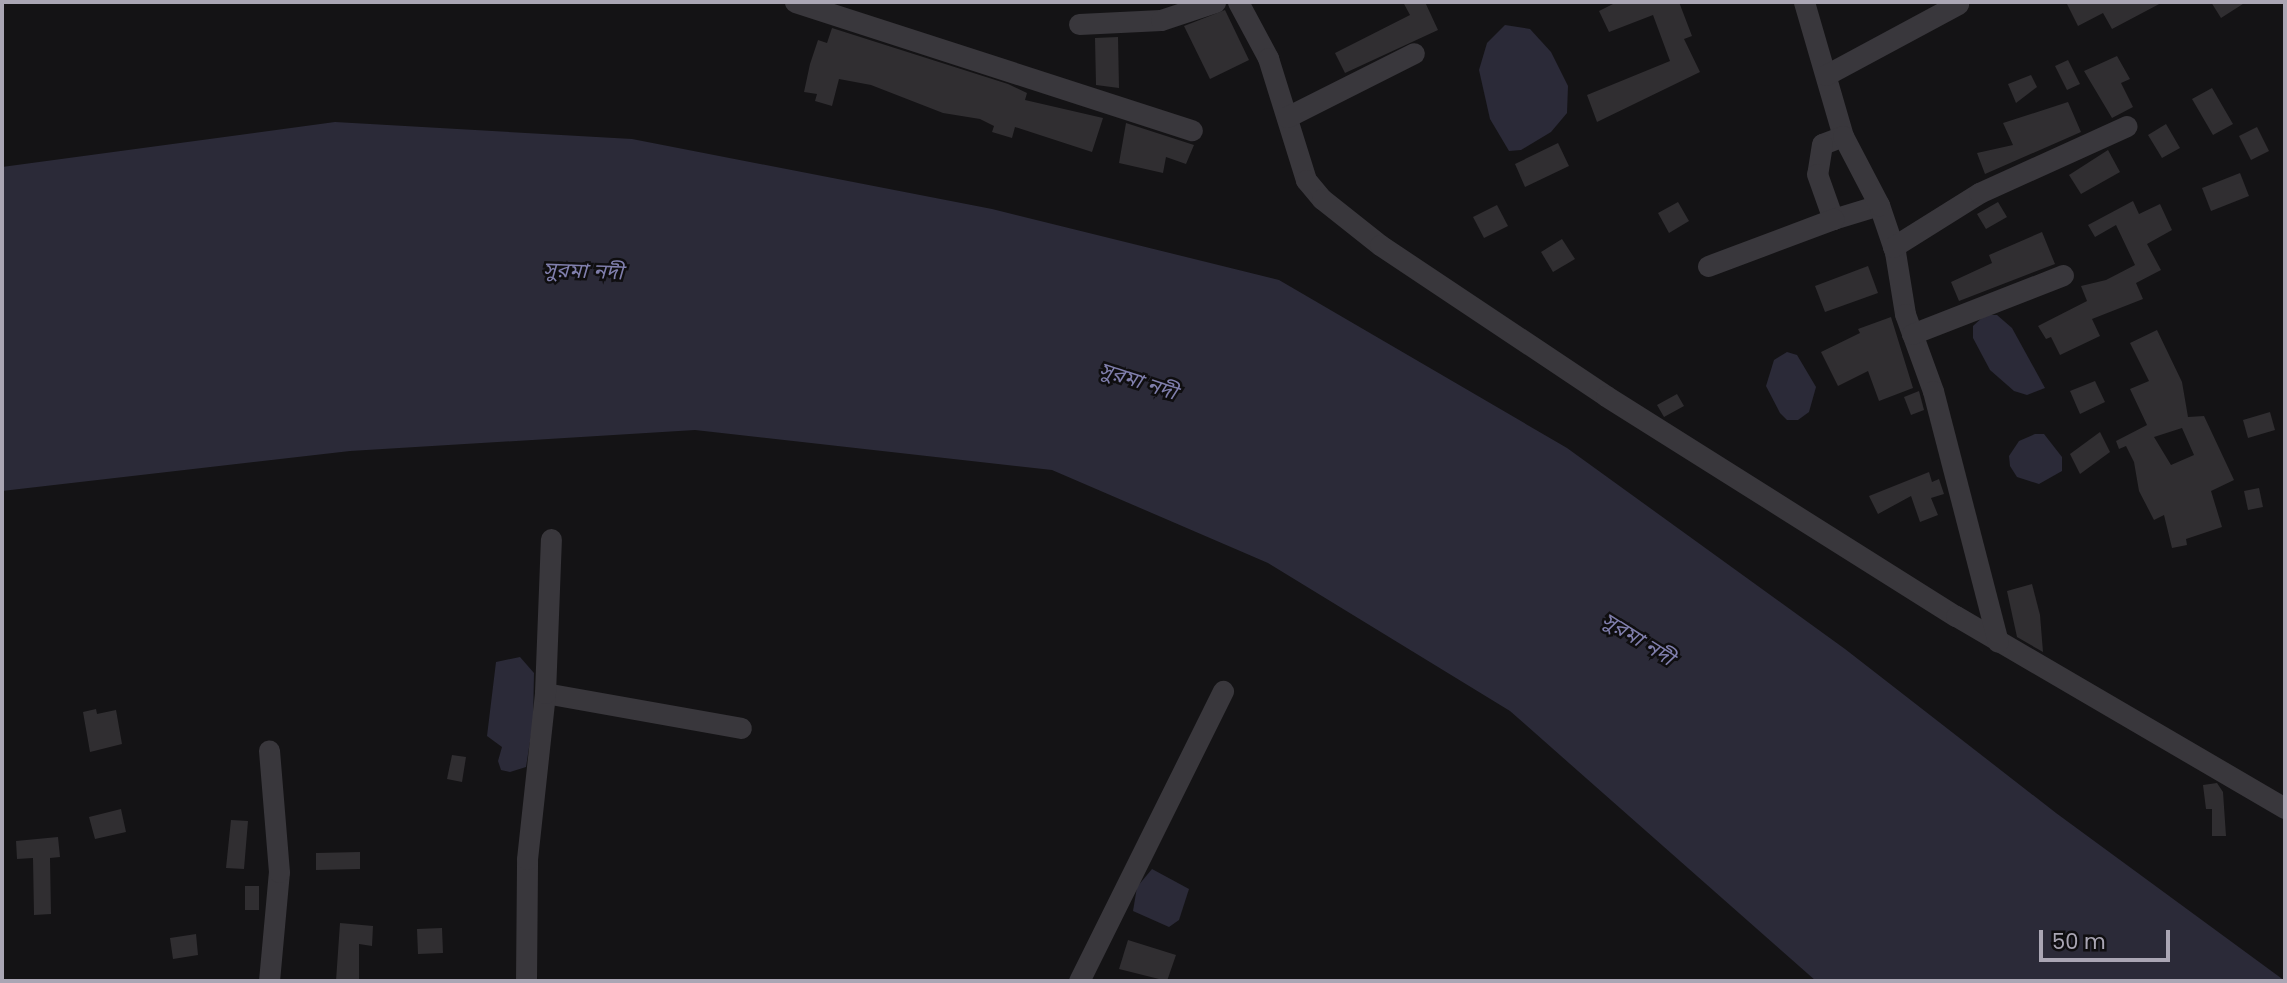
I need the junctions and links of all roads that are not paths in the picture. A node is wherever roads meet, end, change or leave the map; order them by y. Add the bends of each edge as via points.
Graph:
1 (795, 2) edge
2 (1215, 2) edge
3 (1238, 2) edge
4 (1804, 2) edge
5 (1958, 4) dead end
6 (1079, 24) dead end
7 (1414, 53) dead end
8 (1826, 75) junction
9 (1287, 117) junction
10 (2127, 126) dead end
11 (1192, 131) dead end
12 (1843, 136) junction
13 (1879, 205) junction
14 (1833, 219) junction
15 (1893, 247) junction
16 (1708, 266) dead end
17 (2063, 275) dead end
18 (1912, 334) junction
19 (551, 539) dead end
20 (1998, 642) junction
21 (1223, 691) dead end
22 (545, 692) junction
23 (741, 728) dead end
24 (269, 750) dead end
25 (2285, 808) edge
26 (269, 981) edge
27 (526, 981) edge
28 (1079, 981) edge

1 - 11 street
2 - 6 street via 1161,20
3 - 9 street via 1268,58
4 - 8 street
5 - 8 street
7 - 9 street
8 - 12 street
9 - 20 street via 1312,190 1380,244 1627,410
10 - 15 street via 1979,193
12 - 13 street
12 - 14 street via 1822,144 1817,174
13 - 14 street
13 - 15 street
14 - 16 street
15 - 18 street
17 - 18 street
18 - 20 street via 1933,391
19 - 22 street
20 - 25 street
21 - 28 street
22 - 23 street
22 - 27 street via 527,859
24 - 26 street via 279,872

